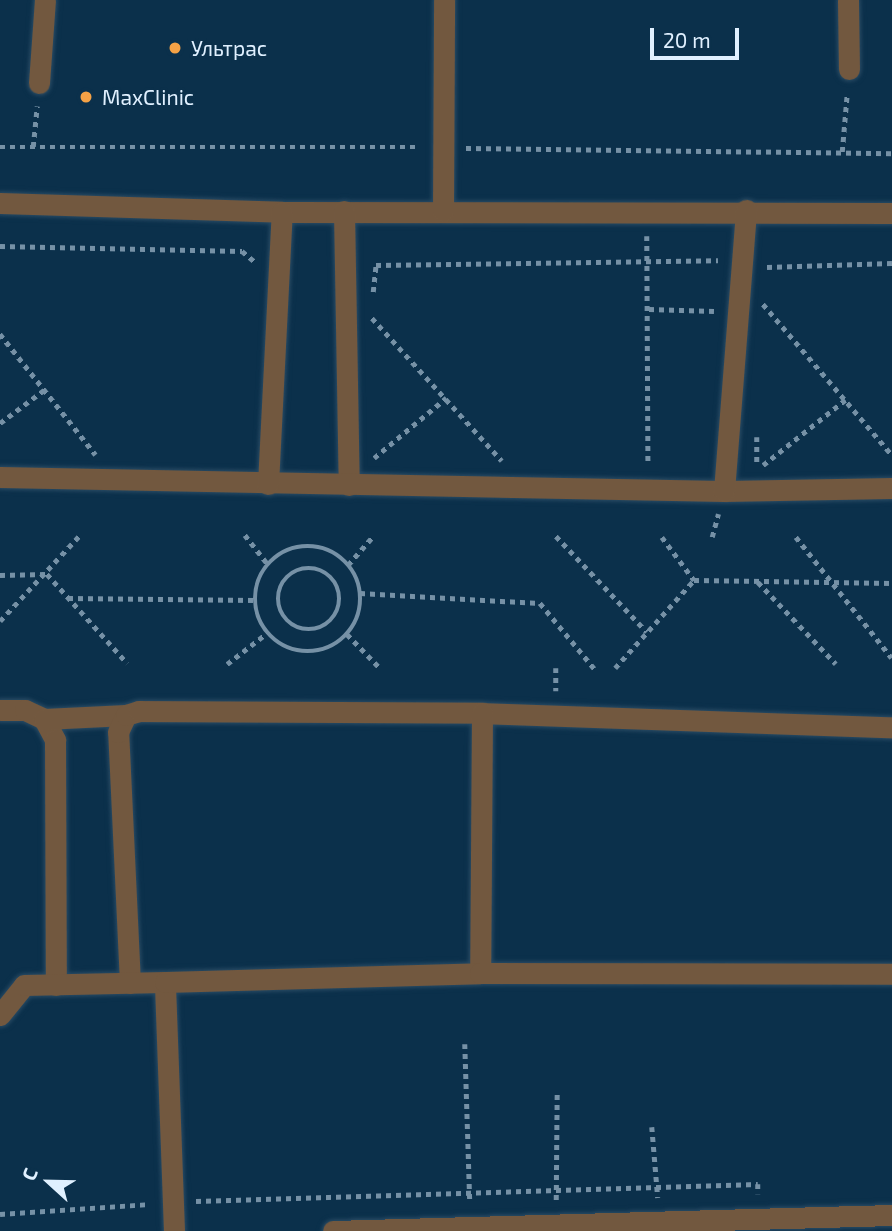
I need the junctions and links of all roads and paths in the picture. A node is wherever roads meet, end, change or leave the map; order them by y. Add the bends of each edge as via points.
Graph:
1 (46, 0) edge
2 (444, 0) edge
3 (848, 0) edge
4 (849, 69) joint
5 (39, 83) joint
6 (33, 147) dead end
7 (842, 152) dead end
8 (0, 203) edge
9 (746, 210) junction
10 (344, 211) junction
11 (443, 211) junction
12 (282, 212) junction
13 (892, 213) edge
14 (0, 246) edge
15 (648, 261) junction
16 (892, 263) edge
17 (722, 265) dead end
18 (759, 268) dead end
19 (256, 276) dead end
20 (372, 301) dead end
21 (717, 307) dead end
22 (649, 309) junction
23 (756, 309) dead end
24 (371, 313) dead end
25 (0, 334) edge
26 (44, 390) junction
27 (446, 398) junction
28 (845, 400) junction
29 (0, 423) edge
30 (757, 430) dead end
31 (892, 455) edge
32 (385, 460) dead end
33 (635, 461) dead end
34 (648, 461) junction
35 (490, 462) dead end
36 (503, 462) junction
37 (516, 462) dead end
38 (90, 463) dead end
39 (757, 470) junction
40 (766, 470) dead end
41 (0, 477) edge
42 (268, 484) junction
43 (349, 485) junction
44 (892, 488) edge
45 (651, 489) junction
46 (724, 491) junction
47 (80, 535) dead end
48 (245, 536) dead end
49 (373, 536) dead end
50 (556, 536) dead end
51 (662, 537) dead end
52 (796, 537) dead end
53 (268, 564) junction
54 (348, 565) junction
55 (47, 574) junction
56 (0, 575) edge
57 (694, 580) junction
58 (757, 581) junction
59 (830, 583) junction
60 (892, 583) edge
61 (360, 593) junction
62 (68, 598) junction
63 (255, 600) junction
64 (0, 621) edge
65 (311, 630) joint
66 (647, 632) junction
67 (267, 633) junction
68 (347, 635) junction
69 (892, 658) edge
70 (127, 663) dead end
71 (227, 664) dead end
72 (836, 664) dead end
73 (377, 666) dead end
74 (594, 668) dead end
75 (615, 668) dead end
76 (0, 710) edge
77 (482, 713) junction
78 (126, 715) junction
79 (44, 719) junction
80 (892, 727) edge
81 (480, 973) junction
82 (892, 974) edge
83 (164, 982) junction
84 (130, 983) junction
85 (0, 985) edge
86 (24, 985) junction
87 (56, 985) junction
88 (0, 1015) edge
89 (465, 1044) dead end
90 (557, 1090) dead end
91 (652, 1127) dead end
92 (657, 1187) junction
93 (556, 1190) junction
94 (470, 1193) junction
95 (173, 1202) junction
96 (0, 1214) edge
97 (892, 1215) edge
98 (759, 1217) junction
99 (659, 1220) junction
100 (710, 1224) edge
101 (472, 1227) junction
102 (567, 1227) edge
103 (174, 1231) edge
104 (333, 1231) edge
105 (370, 1231) edge

1 - 5 lane
2 - 11 lane
3 - 4 lane
4 - 7 path
5 - 6 path
8 - 12 lane
9 - 11 lane
9 - 13 lane
9 - 46 lane
10 - 11 lane
10 - 12 lane
10 - 43 lane
12 - 42 lane
14 - 19 path via 242,251 256,262
15 - 17 path via 718,259
15 - 20 path via 376,265
15 - 22 path
16 - 18 path
21 - 22 path via 711,313
22 - 34 path
23 - 28 path via 756,295
24 - 27 path
25 - 26 path
26 - 29 path
26 - 38 path via 103,464
27 - 32 path via 372,460
27 - 36 path
28 - 31 path
28 - 39 path
30 - 39 path
33 - 34 path
34 - 45 path
35 - 36 path
36 - 37 path
39 - 40 path
41 - 42 lane
42 - 43 lane
43 - 45 lane
44 - 46 lane
45 - 46 lane
47 - 55 path
48 - 53 path
49 - 54 path
50 - 66 path
51 - 57 path
52 - 59 path
53 - 54 path via 280,554 308,546 324,548
53 - 63 path
54 - 61 path
55 - 56 path
55 - 62 path
55 - 64 path
57 - 58 path
57 - 66 path
58 - 59 path
58 - 72 path
59 - 60 path
59 - 69 path
61 - 68 path via 355,622
61 - 74 path via 540,603
62 - 63 path
62 - 70 path
63 - 67 path
65 - 65 path via 332,620 340,597 330,576 308,568 287,578 278,600 289,622
66 - 75 path
67 - 68 path via 292,650 306,652 329,647
67 - 71 path
68 - 73 path
76 - 79 lane via 25,710
77 - 78 lane via 139,711
77 - 80 lane
77 - 81 lane
78 - 79 lane
78 - 84 lane via 118,732
79 - 87 lane via 55,740
81 - 82 lane
81 - 83 lane
83 - 84 lane
83 - 95 lane
84 - 87 lane
85 - 86 lane
86 - 87 lane
86 - 88 lane
89 - 94 path
90 - 93 path
91 - 92 path
92 - 93 path
92 - 98 path via 758,1184
92 - 99 path
93 - 94 path
93 - 102 path
94 - 95 path
94 - 101 path
95 - 96 path
95 - 103 lane
97 - 98 lane
98 - 100 lane
99 - 100 lane
99 - 102 lane
101 - 102 lane
101 - 105 lane
104 - 105 lane

